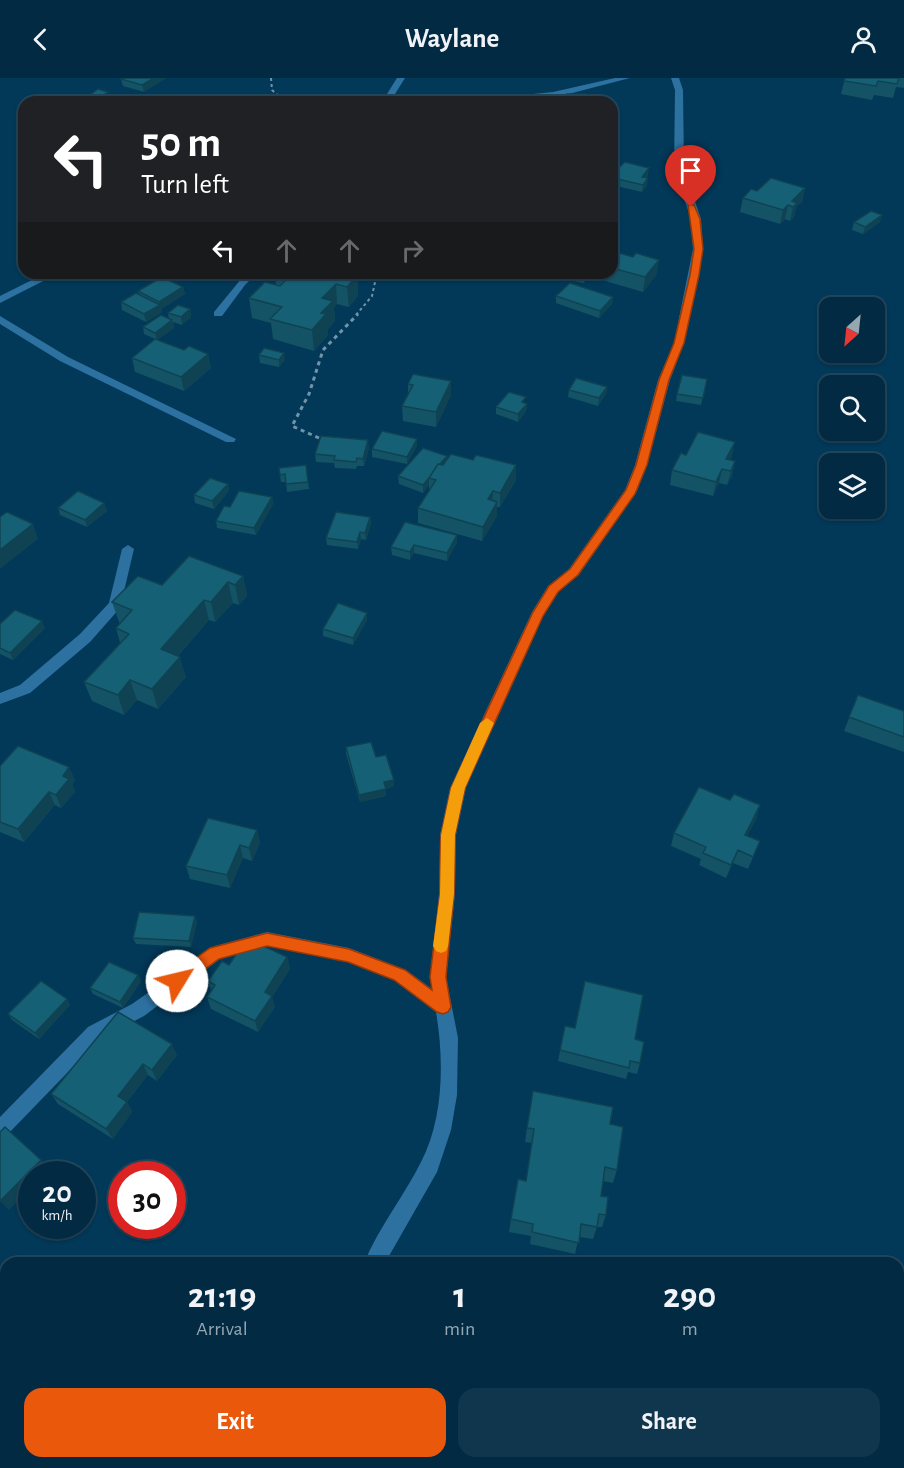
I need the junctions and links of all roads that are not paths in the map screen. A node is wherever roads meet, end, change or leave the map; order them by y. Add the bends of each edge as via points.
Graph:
1 (401, 78) edge
2 (626, 78) edge
3 (675, 78) edge
4 (390, 96) edge
5 (543, 96) edge
6 (42, 279) edge
7 (245, 279) edge
8 (0, 300) edge
9 (218, 314) dead end
10 (0, 319) edge
11 (230, 439) dead end
12 (128, 549) dead end
13 (0, 699) edge
14 (443, 1007) junction
15 (0, 1130) edge
16 (377, 1257) edge

1 - 4 street
2 - 5 street
3 - 14 street via 679,90 679,169 696,219 698,249 679,343 631,491 574,572 553,589 537,615 458,788 448,835 447,894 438,977
6 - 8 street
7 - 9 street
10 - 11 street via 64,359
12 - 13 street via 115,605 85,638 25,689
14 - 15 street via 400,975 349,955 267,939 215,953 138,1010 94,1033
14 - 16 street via 449,1049 442,1130 430,1165

